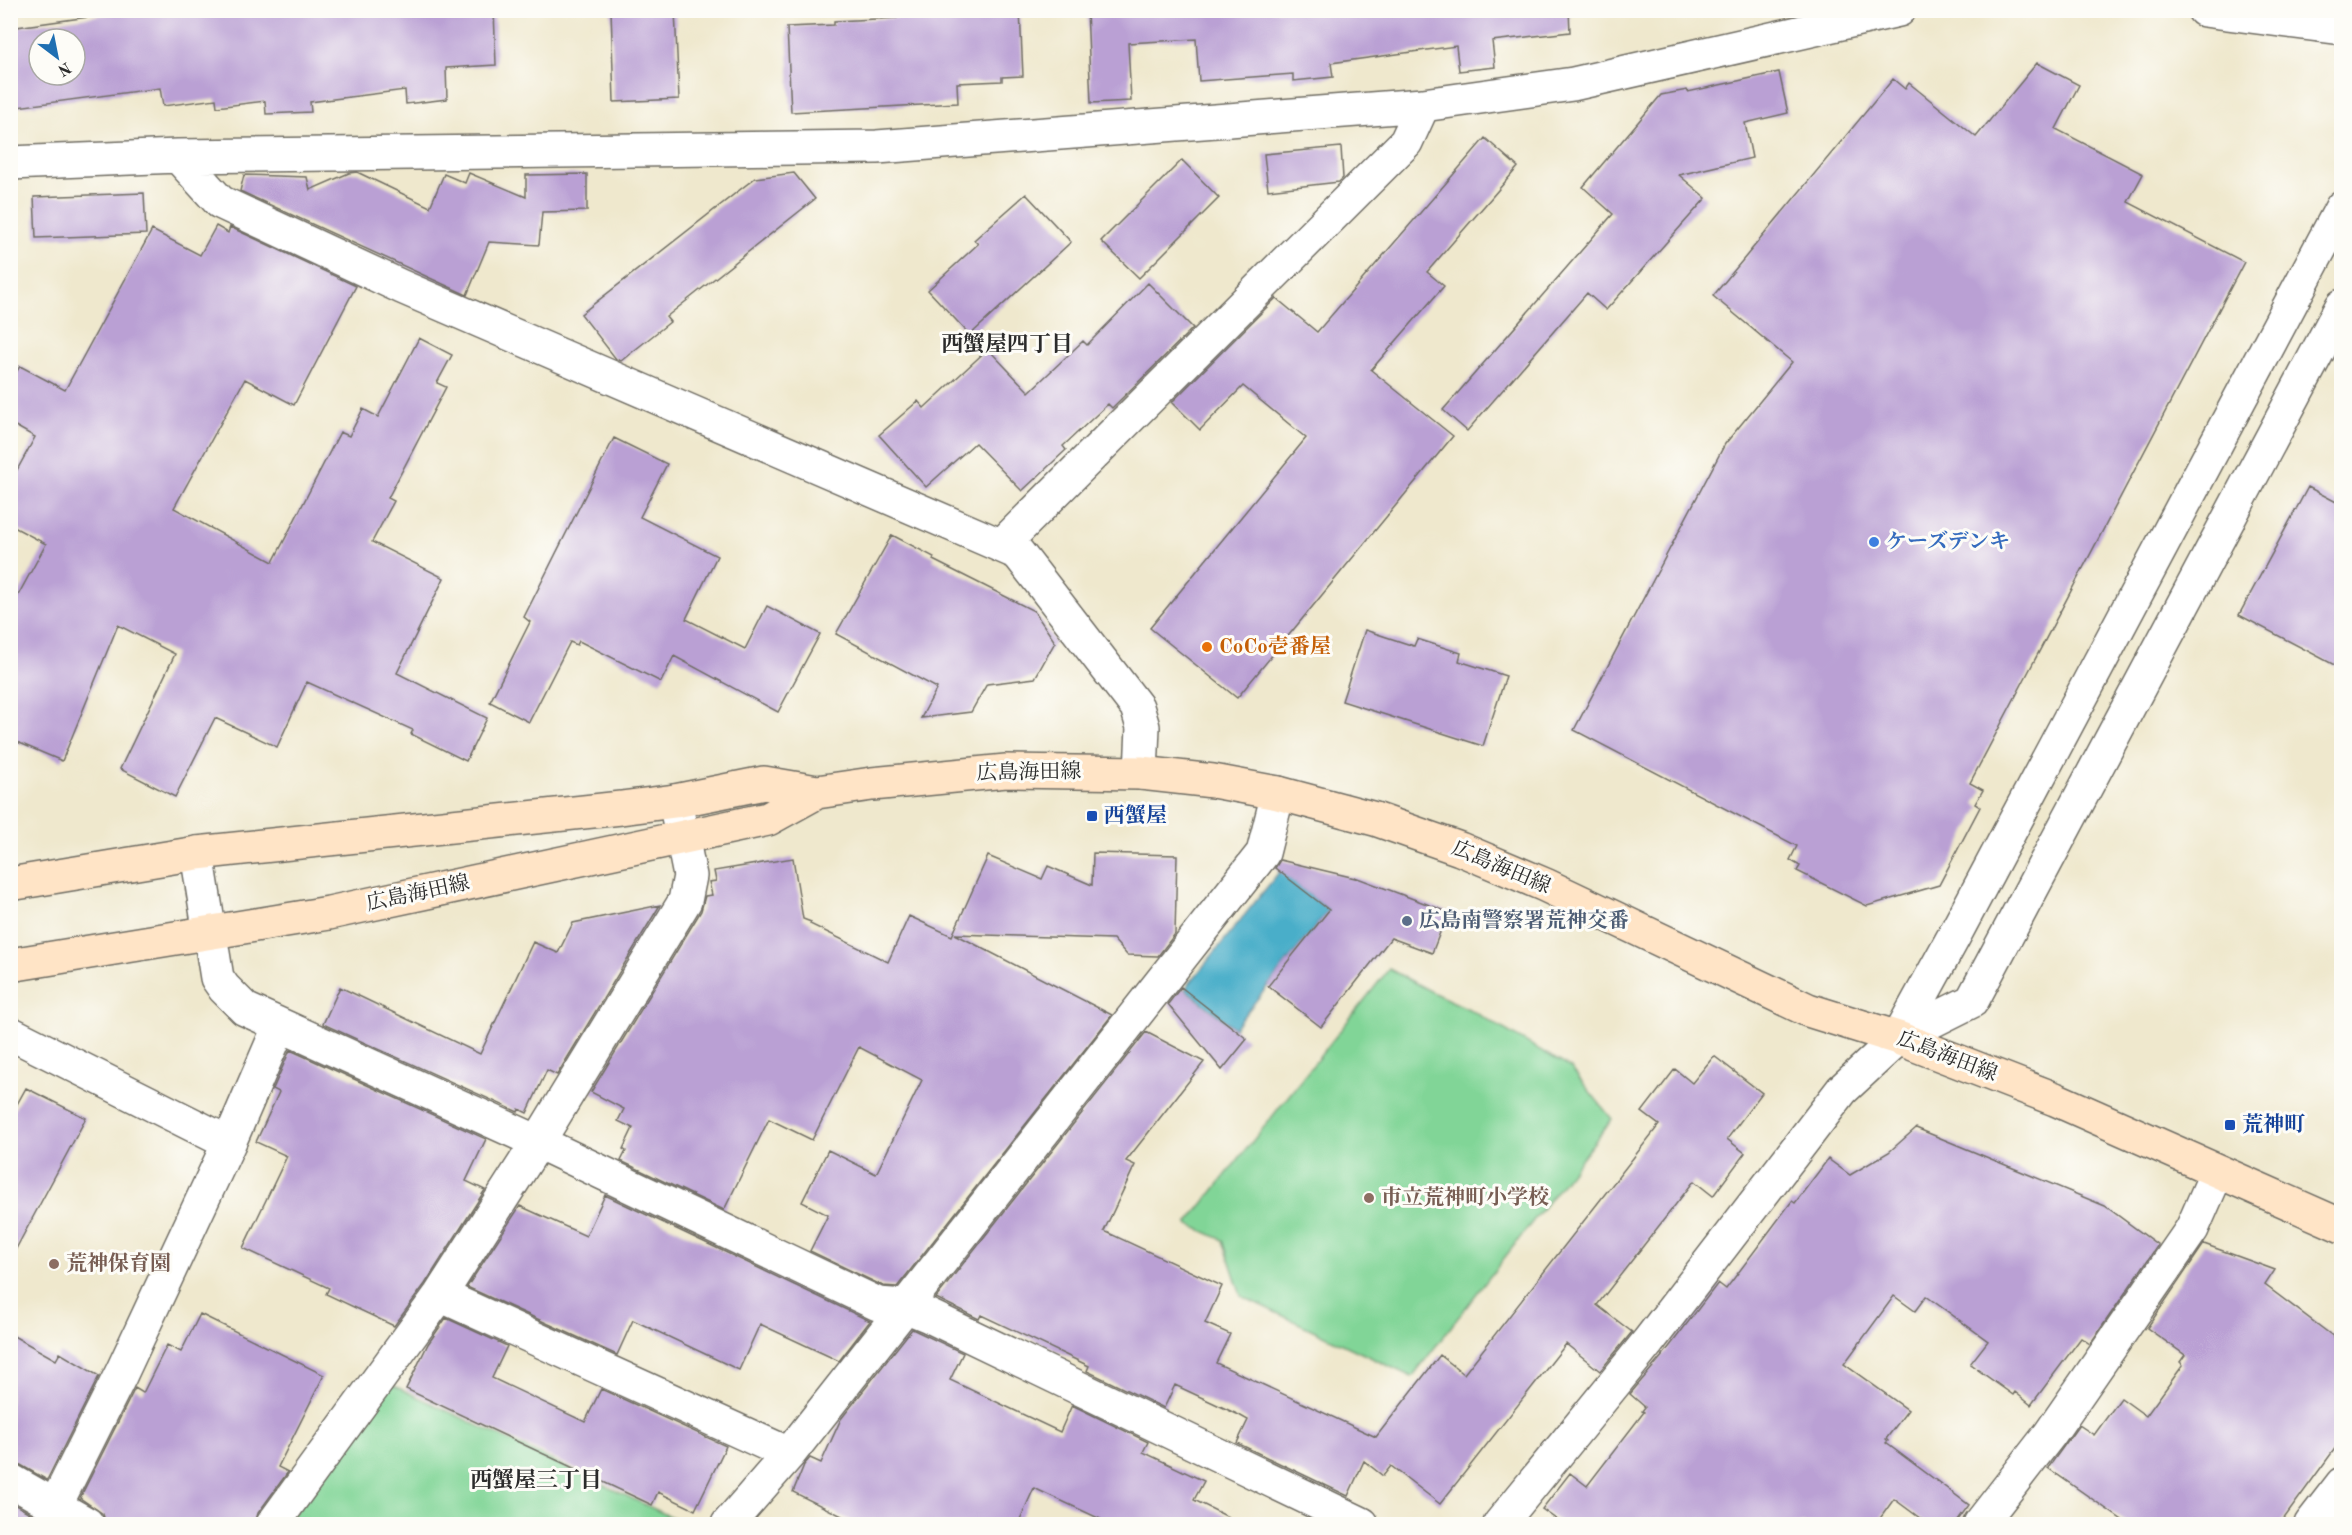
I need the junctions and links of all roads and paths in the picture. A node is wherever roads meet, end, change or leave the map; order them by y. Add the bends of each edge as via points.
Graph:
1 (1899, 10) edge
2 (2204, 10) edge
3 (2342, 28) edge
4 (1423, 105) junction
5 (178, 156) junction
6 (10, 163) edge
7 (2342, 207) edge
8 (2342, 306) edge
9 (1002, 545) junction
10 (1141, 773) junction
11 (818, 792) junction
12 (1278, 793) junction
13 (675, 801) junction
14 (682, 837) junction
15 (197, 853) junction
16 (10, 884) edge
17 (210, 932) junction
18 (10, 964) edge
19 (280, 1025) junction
20 (10, 1033) edge
21 (1898, 1038) junction
22 (538, 1142) junction
23 (229, 1143) junction
24 (2217, 1172) junction
25 (2342, 1226) edge
26 (440, 1295) junction
27 (905, 1306) junction
28 (789, 1454) junction
29 (10, 1480) edge
30 (2342, 1484) edge
31 (55, 1506) junction
32 (87, 1524) edge
33 (273, 1524) edge
34 (728, 1524) edge
35 (1362, 1524) edge
36 (1500, 1524) edge
37 (1980, 1524) edge
38 (2311, 1524) edge

1 - 4 street via 1573,84
2 - 3 street
4 - 5 street via 877,147
4 - 9 street via 1406,142
5 - 6 street
5 - 9 street via 220,202 413,291
7 - 21 street
8 - 21 street via 1972,1001
9 - 10 street via 1018,553 1137,707 1143,727
10 - 11 main road, 広島海田線 via 1006,771
10 - 12 main road, 広島海田線
11 - 13 main road, 広島海田線 via 764,783
11 - 14 main road, 広島海田線 via 768,819
12 - 21 main road, 広島海田線 via 1375,819 1460,849 1545,885 1808,1010
12 - 27 street via 1263,853
13 - 14 street
13 - 15 main road, 広島海田線
14 - 17 main road, 広島海田線 via 329,913
14 - 22 street via 690,876 685,901
15 - 16 main road, 広島海田線
15 - 17 street
17 - 18 main road, 広島海田線
17 - 19 street via 217,978 224,988 245,1009
19 - 22 street
19 - 23 street
20 - 23 street
21 - 24 main road, 広島海田線 via 2055,1099
21 - 36 street via 1842,1090 1648,1342
22 - 26 street
22 - 27 street via 878,1304
23 - 31 street
24 - 25 main road, 広島海田線
24 - 37 street via 2192,1229 2050,1434
26 - 28 street
26 - 33 street
27 - 28 street
27 - 35 street
28 - 34 street
29 - 31 street
30 - 38 street
31 - 32 street

